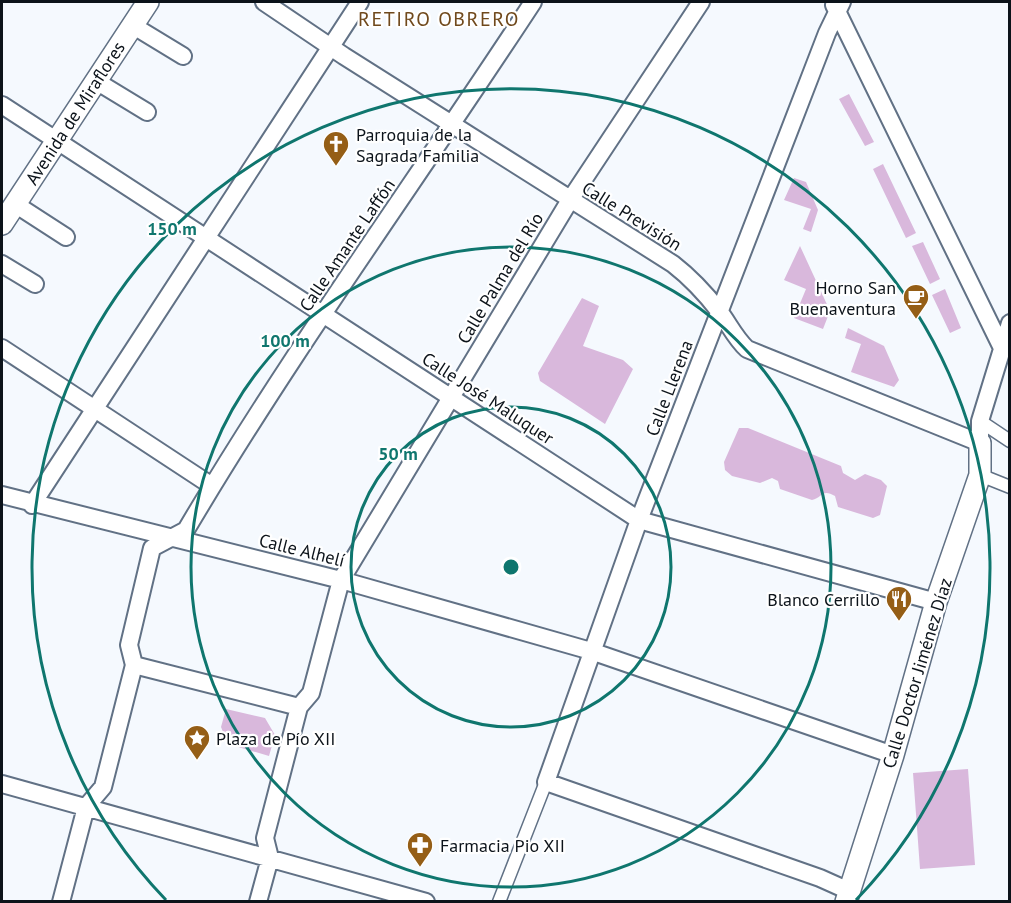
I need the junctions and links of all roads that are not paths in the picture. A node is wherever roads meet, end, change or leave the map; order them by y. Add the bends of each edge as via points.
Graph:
1 (148, 2) edge
2 (264, 2) edge
3 (360, 2) edge
4 (533, 2) edge
5 (696, 3) edge
6 (838, 5) edge
7 (132, 25) junction
8 (330, 46) junction
9 (183, 56) dead end
10 (96, 81) junction
11 (2, 105) edge
12 (147, 112) dead end
13 (453, 124) junction
14 (57, 139) junction
15 (570, 200) junction
16 (15, 204) junction
17 (2, 224) edge
18 (205, 236) junction
19 (66, 237) dead end
20 (2, 264) edge
21 (34, 284) dead end
22 (720, 312) junction
23 (323, 314) junction
24 (1010, 323) edge
25 (2, 348) edge
26 (1002, 348) junction
27 (451, 397) junction
28 (93, 408) junction
29 (980, 421) junction
30 (1010, 441) edge
31 (980, 442) junction
32 (980, 475) junction
33 (212, 486) junction
34 (1010, 487) edge
35 (2, 495) edge
36 (32, 505) junction
37 (639, 520) junction
38 (172, 537) junction
39 (341, 580) junction
40 (936, 602) junction
41 (591, 651) junction
42 (134, 665) junction
43 (299, 707) junction
44 (893, 755) junction
45 (546, 782) junction
46 (2, 784) edge
47 (86, 807) junction
48 (270, 858) junction
49 (848, 896) edge
50 (62, 902) edge
51 (258, 902) edge
52 (426, 902) edge
53 (499, 902) edge

1 - 7 street, Avenida de Miraflores
2 - 8 street, Calle Previsión
3 - 8 street
4 - 13 street, Calle Amante Laffón
5 - 15 street, Calle Palma del Río
6 - 22 street, Calle Llerena
6 - 26 street
7 - 9 street
7 - 10 street, Avenida de Miraflores
8 - 13 street, Calle Previsión
8 - 18 street
10 - 12 street
10 - 14 street, Avenida de Miraflores
11 - 14 street, Calle José Maluquer
13 - 15 street, Calle Previsión
13 - 23 street, Calle Amante Laffón
14 - 16 street, Avenida de Miraflores
14 - 18 street, Calle José Maluquer
15 - 22 street, Calle Previsión via 673,264 695,282
15 - 27 street, Calle Palma del Río
16 - 17 street, Avenida de Miraflores
16 - 19 street
18 - 23 street, Calle José Maluquer
18 - 28 street
20 - 21 street
22 - 31 street, Calle Previsión via 747,349
22 - 37 street, Calle Llerena
23 - 27 street, Calle José Maluquer
23 - 33 street, Calle Amante Laffón
24 - 26 street
25 - 28 street
26 - 29 street
27 - 37 street, Calle José Maluquer
27 - 39 street, Calle Palma del Río
28 - 33 street
28 - 36 street
29 - 30 street
29 - 31 street
31 - 32 street, Calle Doctor Jiménez Díaz
32 - 34 street
32 - 40 street, Calle Doctor Jiménez Díaz
33 - 38 street, Calle Amante Laffón via 186,530
35 - 36 street, Calle Alhelí
36 - 38 street, Calle Alhelí
37 - 40 street, Calle José Maluquer
37 - 41 street, Calle Llerena
38 - 39 street, Calle Alhelí
38 - 42 street, Calle Amante Laffón via 152,548 129,645
39 - 41 street, Calle Alhelí
39 - 43 street, Calle Palma del Río via 310,693
40 - 44 street, Calle Doctor Jiménez Díaz
41 - 44 street, Calle Alhelí
41 - 45 street, Calle Llerena
42 - 43 street
42 - 47 street, Calle Amante Laffón via 103,787
43 - 48 street, Calle Palma del Río via 265,838
44 - 49 street, Calle Doctor Jiménez Díaz
45 - 49 street via 830,881
45 - 53 street
46 - 47 street
47 - 48 street
47 - 50 street
48 - 51 street
48 - 52 street

